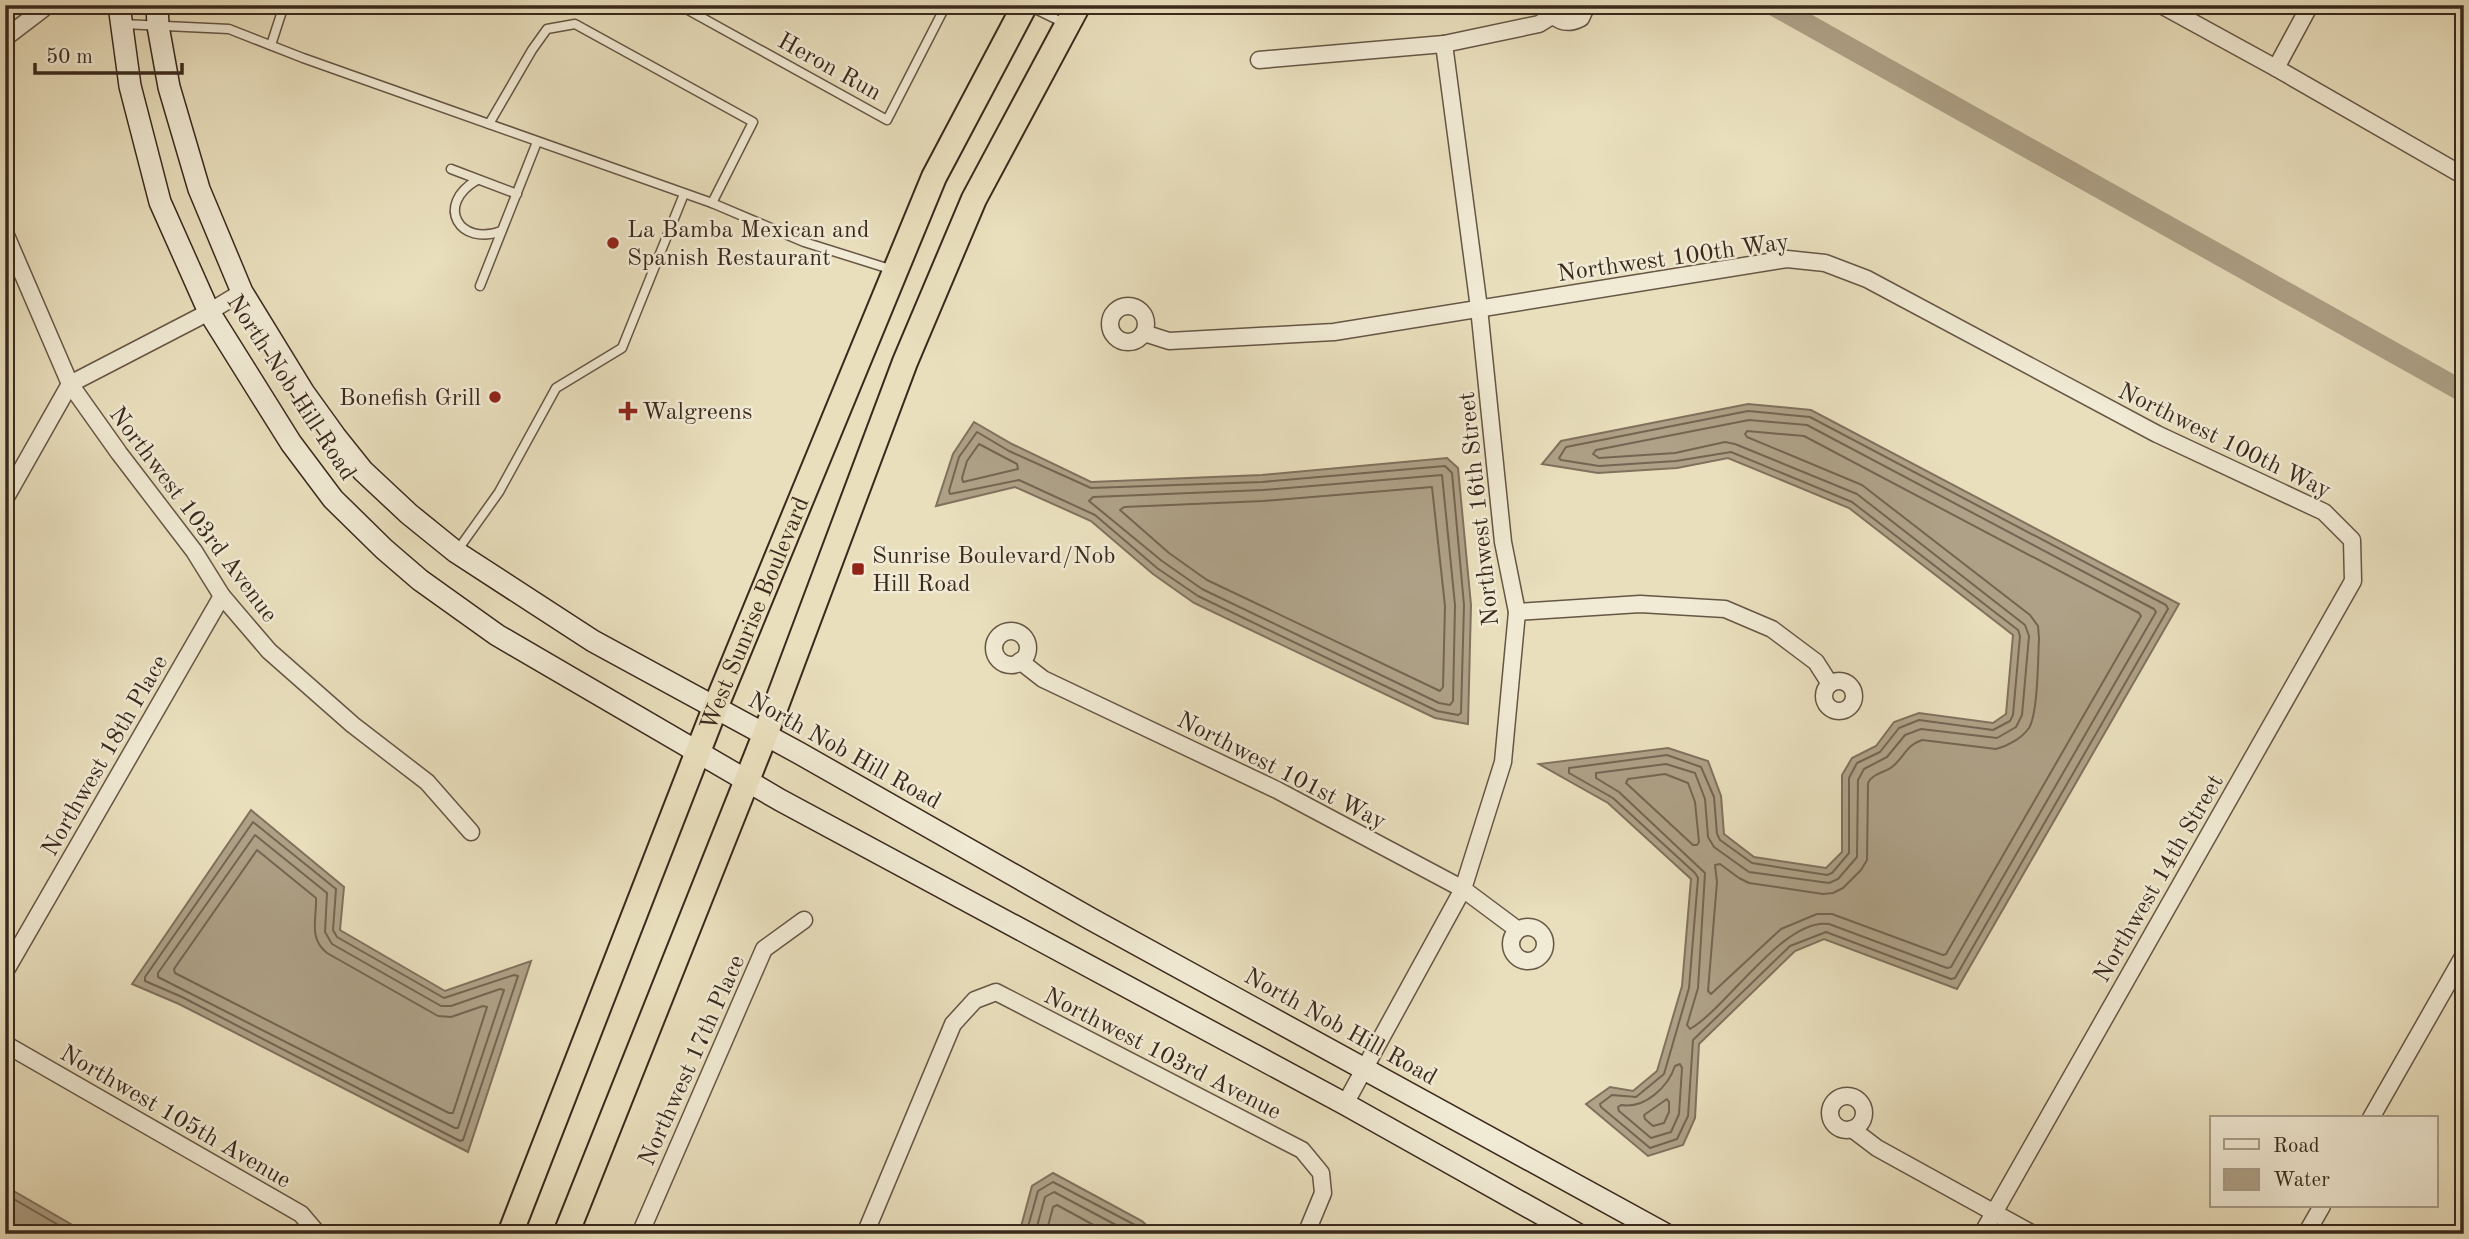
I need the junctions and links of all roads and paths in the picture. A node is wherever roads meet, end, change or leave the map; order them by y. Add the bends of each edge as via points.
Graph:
1 (284, 5) edge
2 (679, 5) edge
3 (946, 5) edge
4 (1026, 5) edge
5 (1587, 5) edge
6 (2161, 5) edge
7 (2310, 5) edge
8 (43, 9) dead end
9 (1550, 10) edge
10 (119, 15) edge
11 (157, 15) edge
12 (1072, 15) edge
13 (5, 38) edge
14 (1444, 44) junction
15 (271, 45) junction
16 (1259, 60) dead end
17 (2276, 68) junction
18 (489, 124) junction
19 (537, 142) junction
20 (451, 169) dead end
21 (2464, 176) edge
22 (477, 180) junction
23 (517, 194) junction
24 (684, 194) junction
25 (712, 203) junction
26 (501, 231) junction
27 (5, 233) edge
28 (897, 271) junction
29 (480, 286) dead end
30 (242, 292) junction
31 (1479, 308) junction
32 (209, 312) junction
33 (1144, 333) dead end
34 (70, 384) junction
35 (5, 499) edge
36 (2352, 540) joint
37 (456, 552) junction
38 (222, 596) junction
39 (1517, 612) junction
40 (1020, 661) dead end
41 (1830, 684) dead end
42 (715, 708) junction
43 (765, 735) junction
44 (698, 752) junction
45 (745, 780) junction
46 (471, 832) dead end
47 (1463, 889) junction
48 (804, 920) dead end
49 (1518, 930) dead end
50 (2464, 955) edge
51 (5, 972) edge
52 (5, 1044) edge
53 (1364, 1069) junction
54 (1345, 1104) junction
55 (2372, 1116) edge
56 (1852, 1129) dead end
57 (2321, 1208) edge
58 (1994, 1212) junction
59 (318, 1234) edge
60 (510, 1234) edge
61 (566, 1234) edge
62 (640, 1234) edge
63 (864, 1234) edge
64 (1306, 1234) edge
65 (1577, 1234) edge
66 (1665, 1234) edge
67 (1982, 1234) edge
68 (2033, 1234) edge
69 (2306, 1234) edge

1 - 15 lane
2 - 3 lane, Heron Run via 887,120
4 - 12 lane
4 - 28 highway, West Sunrise Boulevard via 934,177
5 - 9 street via 1575,21 1563,22
6 - 17 street
7 - 17 street
8 - 13 street
9 - 14 street via 1539,24
10 - 11 lane
10 - 32 main road, North Nob Hill Road via 130,86 160,202
11 - 15 lane via 229,29
11 - 30 main road, North Nob Hill Road via 169,87 199,189
12 - 43 highway, West Sunrise Boulevard via 974,199 905,362
14 - 16 street
14 - 31 street, Northwest 16th Street
15 - 18 lane
17 - 21 street
18 - 19 lane
18 - 25 lane via 547,29 575,24 753,122
19 - 23 lane
19 - 24 lane
20 - 22 lane
22 - 23 lane
22 - 26 lane via 457,197 456,219 472,233
23 - 26 lane
24 - 25 lane
24 - 37 lane via 622,348 556,388 499,492
25 - 28 lane via 804,242
26 - 29 lane
27 - 34 street, Northwest 103rd Avenue
28 - 42 highway, West Sunrise Boulevard
30 - 32 street
30 - 37 main road, North Nob Hill Road via 304,393 363,471
31 - 33 street, Northwest 100th Way via 1334,332 1169,341
31 - 36 street, Northwest 100th Way via 1787,260 1825,263 1867,279 2157,434 2324,512
31 - 39 street, Northwest 16th Street via 1503,542
32 - 34 street
32 - 44 main road, North Nob Hill Road via 291,443 333,499 384,549 497,635
34 - 35 street
34 - 38 street, Northwest 103rd Avenue
36 - 58 street, Northwest 14th Street via 2353,581
37 - 42 main road, North Nob Hill Road via 593,642
38 - 46 street, Northwest 103rd Avenue via 269,651 426,782
38 - 51 street, Northwest 18th Place
39 - 41 street via 1640,604 1725,609 1772,629 1816,662
39 - 47 street, Northwest 16th Street via 1503,762
40 - 47 street, Northwest 101st Way via 1043,679 1277,790
42 - 43 main road, North Nob Hill Road
42 - 44 highway, West Sunrise Boulevard
43 - 45 highway, West Sunrise Boulevard
43 - 53 main road, North Nob Hill Road
44 - 45 main road, North Nob Hill Road
44 - 60 highway, West Sunrise Boulevard
45 - 54 main road, North Nob Hill Road
45 - 61 highway, West Sunrise Boulevard
47 - 49 street, Northwest 101st Way
47 - 53 street, Northwest 16th Street
48 - 62 street, Northwest 17th Place via 764,949
50 - 55 street
52 - 59 street, Northwest 105th Avenue via 301,1214
53 - 54 street, Northwest 16th Street
53 - 66 main road, North Nob Hill Road
54 - 65 main road, North Nob Hill Road
56 - 58 street via 1877,1148
57 - 69 street
58 - 67 street, Northwest 14th Street
58 - 68 street
63 - 64 street, Northwest 103rd Avenue via 953,1024 975,1000 996,992 1302,1150 1321,1173 1323,1194

